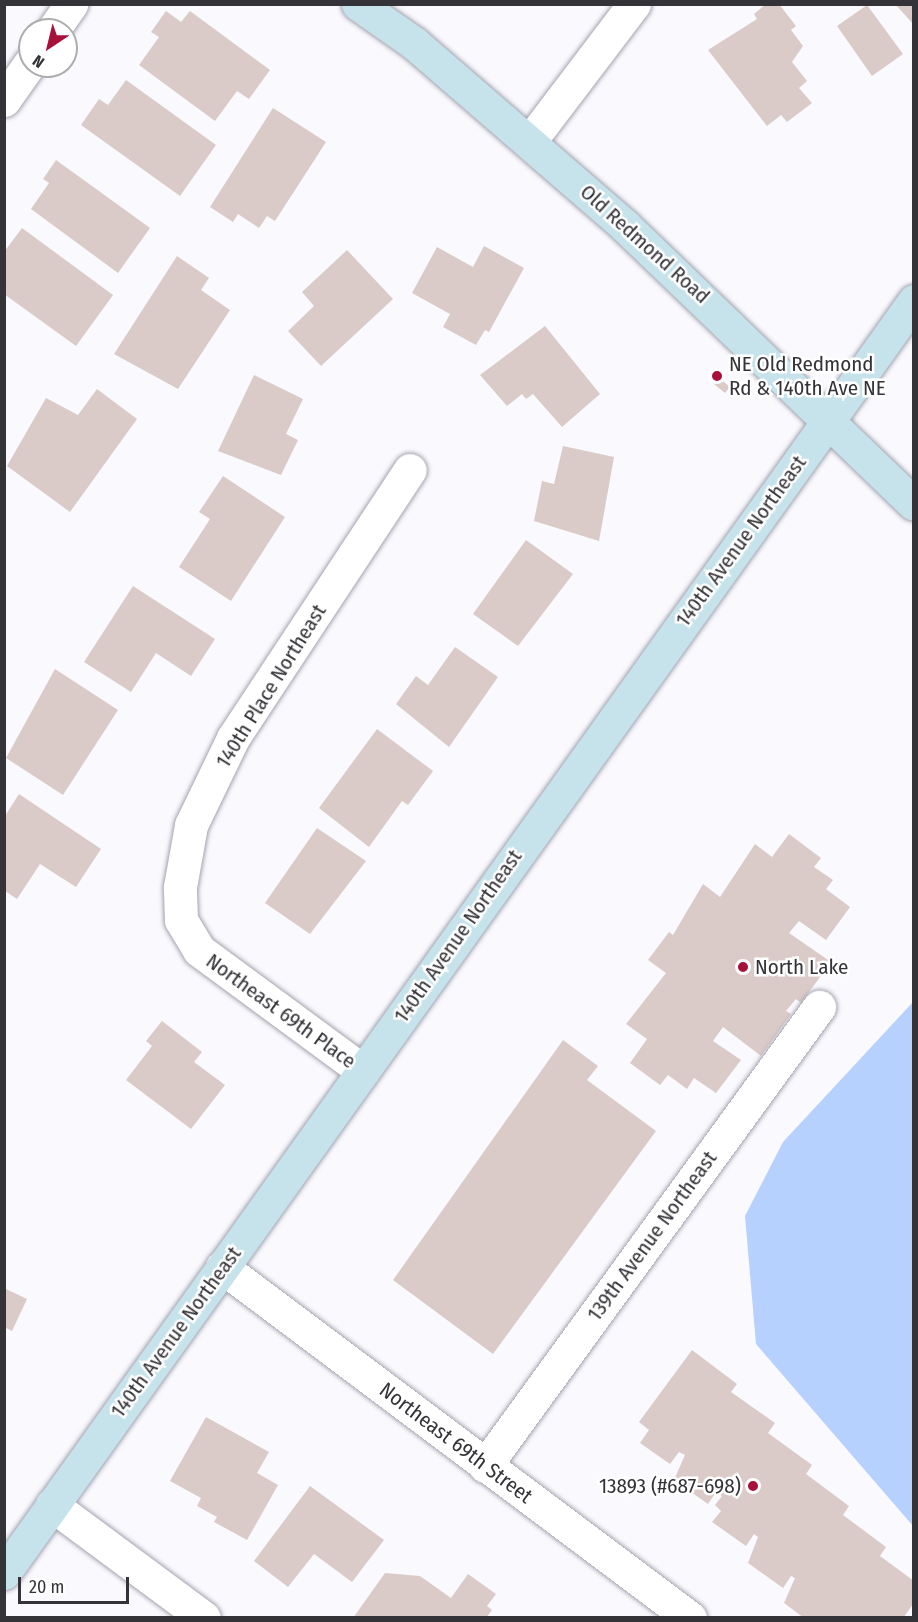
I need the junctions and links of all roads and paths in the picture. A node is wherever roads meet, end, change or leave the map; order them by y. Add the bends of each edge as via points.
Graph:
1 (71, 4) edge
2 (358, 4) edge
3 (634, 4) edge
4 (61, 18) edge
5 (19, 78) edge
6 (4, 100) edge
7 (530, 141) junction
8 (914, 301) edge
9 (829, 419) junction
10 (410, 470) dead end
11 (914, 504) edge
12 (181, 920) joint
13 (819, 1007) dead end
14 (363, 1071) junction
15 (222, 1267) junction
16 (485, 1466) junction
17 (52, 1505) junction
18 (4, 1573) edge
19 (204, 1617) edge
20 (690, 1617) edge

1 - 4 street
2 - 7 main road, Old Redmond Road via 414,43
3 - 7 street
5 - 6 street
7 - 9 main road, Old Redmond Road via 715,306
8 - 9 main road, 140th Avenue Northeast
9 - 11 main road, Old Redmond Road
9 - 14 main road, 140th Avenue Northeast
10 - 12 street, 140th Place Northeast via 233,738 191,825 180,887
12 - 14 street, Northeast 69th Place via 199,950
13 - 16 street, 139th Avenue Northeast
14 - 15 main road, 140th Avenue Northeast
15 - 16 street, Northeast 69th Street
15 - 17 main road, 140th Avenue Northeast
16 - 20 street, Northeast 69th Street
17 - 18 main road, 140th Avenue Northeast
17 - 19 street

